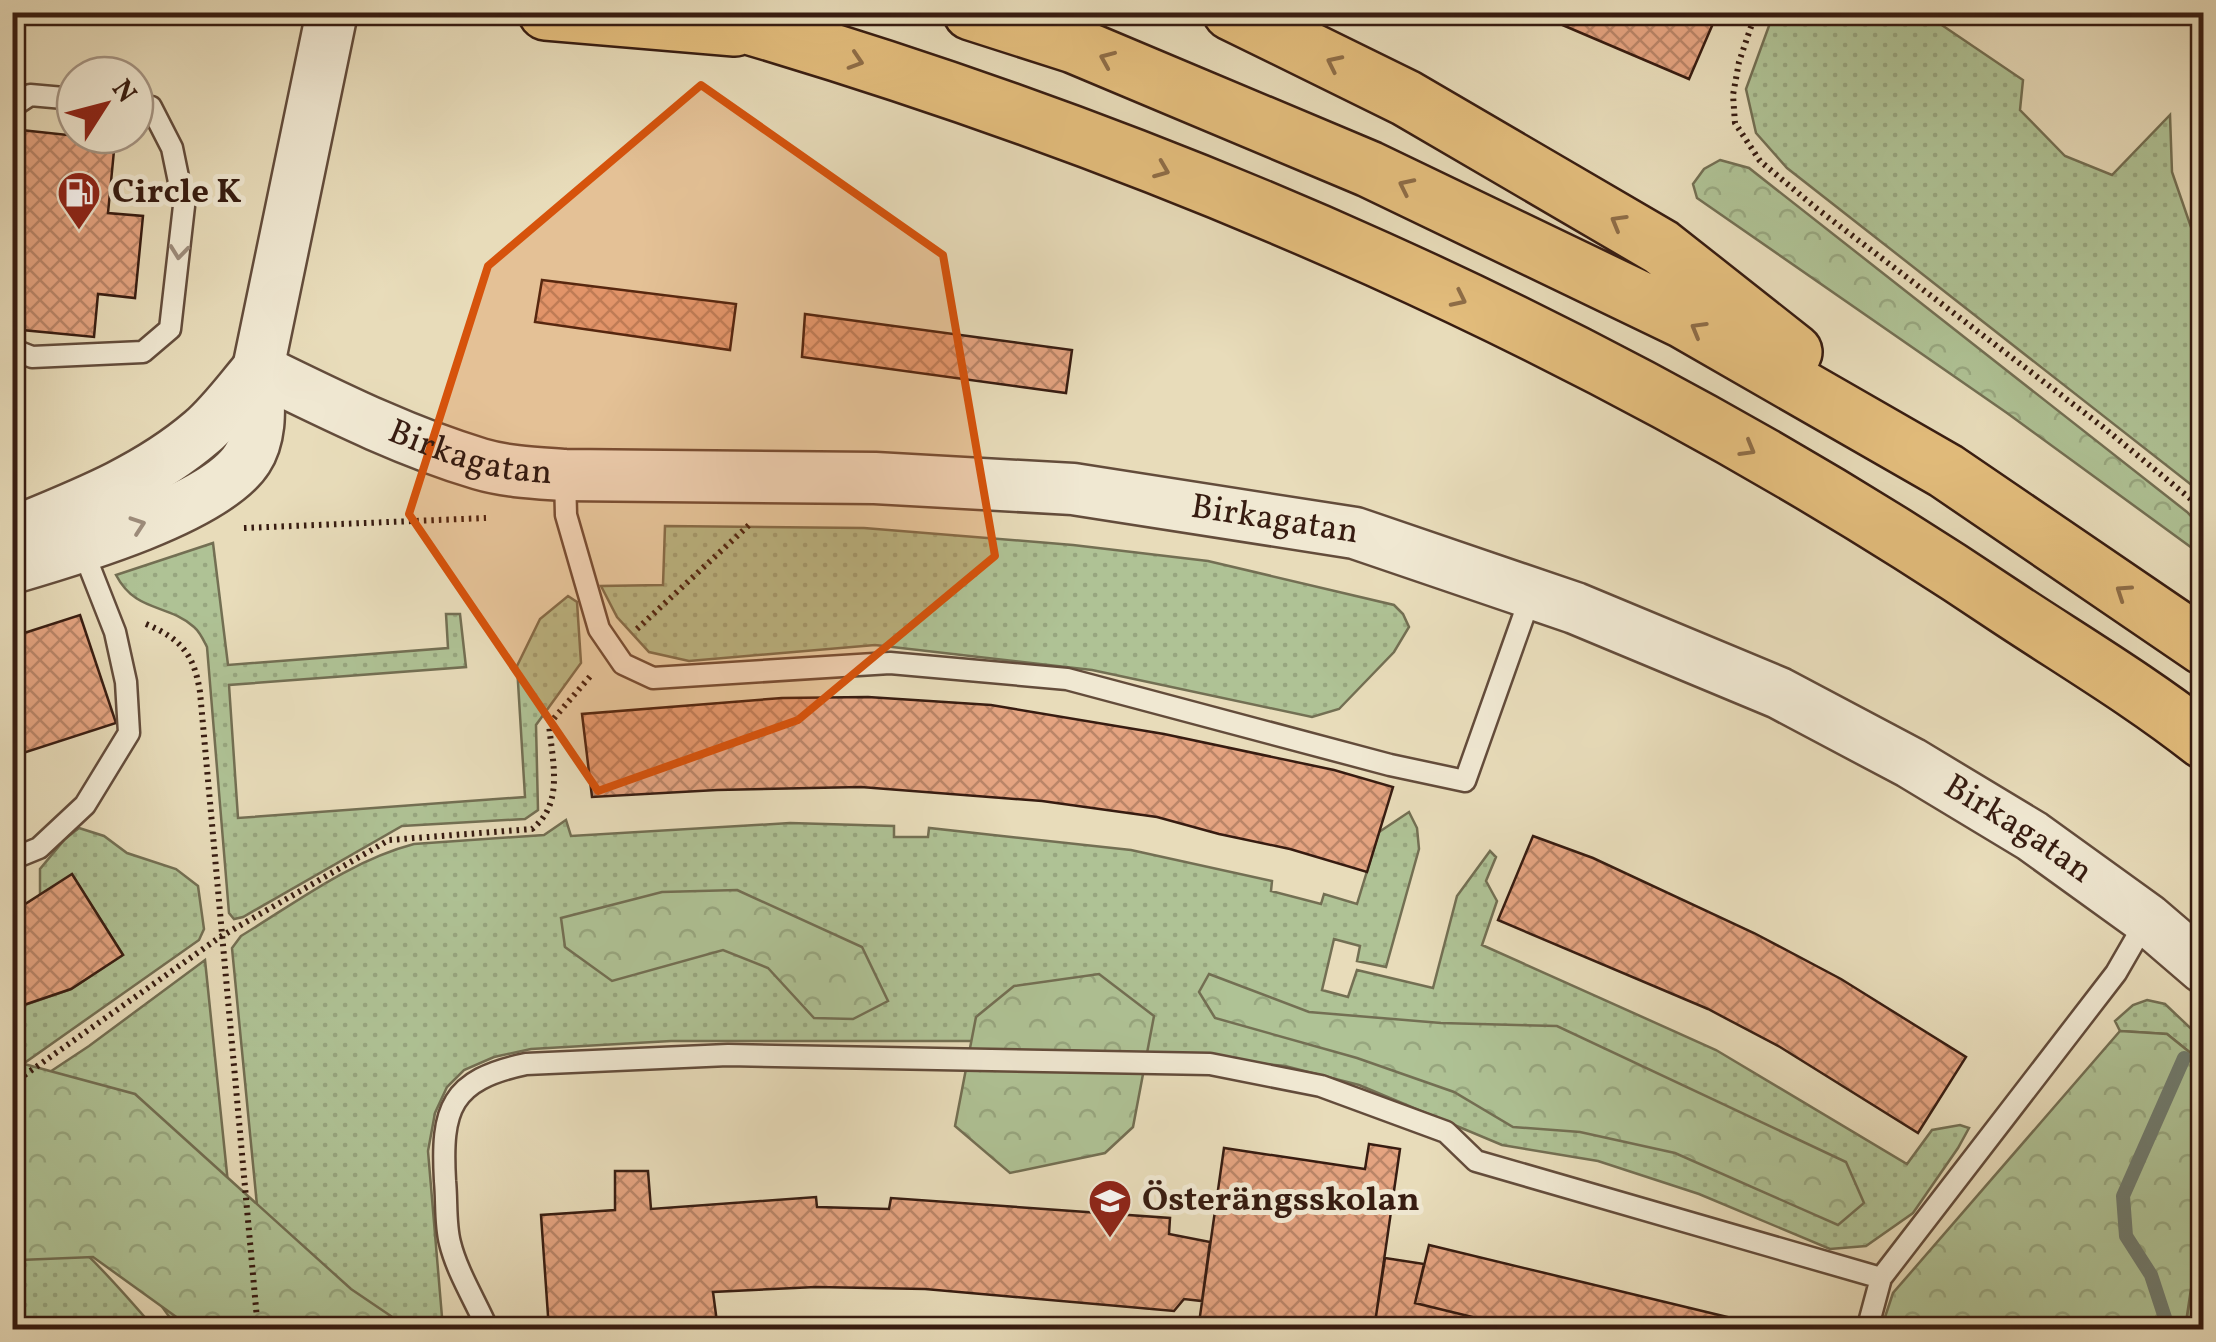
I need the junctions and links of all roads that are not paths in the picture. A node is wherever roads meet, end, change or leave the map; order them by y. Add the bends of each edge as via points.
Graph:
1 (332, 12) edge
2 (546, 12) edge
3 (700, 12) edge
4 (971, 12) edge
5 (1231, 12) edge
6 (763, 30) junction
7 (55, 97) edge
8 (12, 107) edge
9 (155, 115) edge
10 (12, 348) edge
11 (258, 369) junction
12 (1946, 471) junction
13 (565, 475) junction
14 (74, 528) junction
15 (12, 533) edge
16 (12, 568) edge
17 (1532, 592) junction
18 (2204, 646) edge
19 (2204, 741) edge
20 (12, 859) edge
21 (2147, 920) junction
22 (2204, 968) edge
23 (1881, 1278) junction
24 (488, 1330) edge
25 (1867, 1330) edge

1 - 11 street
2 - 6 highway
3 - 6 highway
12 -> 4 highway via 1684,320 1369,169 1074,45
12 -> 5 highway via 1661,246 1406,98
6 -> 19 highway via 1050,125 1349,245 1641,388 1912,544
7 - 8 lane via 30,94
9 -> 10 lane via 172,148 184,206 170,329 144,352 32,358
11 - 13 street, Birkagatan via 372,424 482,465
11 - 14 street via 205,430 161,465 105,495
18 -> 12 highway
13 - 17 street, Birkagatan via 875,478 1073,489 1355,532
13 - 17 lane via 566,515 598,629 623,664 653,678 890,662 1067,679 1466,781
14 - 15 street
14 - 16 street
14 - 20 lane via 116,632 129,733 85,805 39,848
17 - 21 street, Birkagatan via 1779,693 1911,763 2032,836
21 - 22 street, Birkagatan
21 - 23 lane via 2116,973
23 - 24 lane via 1476,1161 1446,1132 1321,1086 1210,1064 728,1055 526,1064 494,1071 449,1108 442,1138 450,1243
23 - 25 lane

